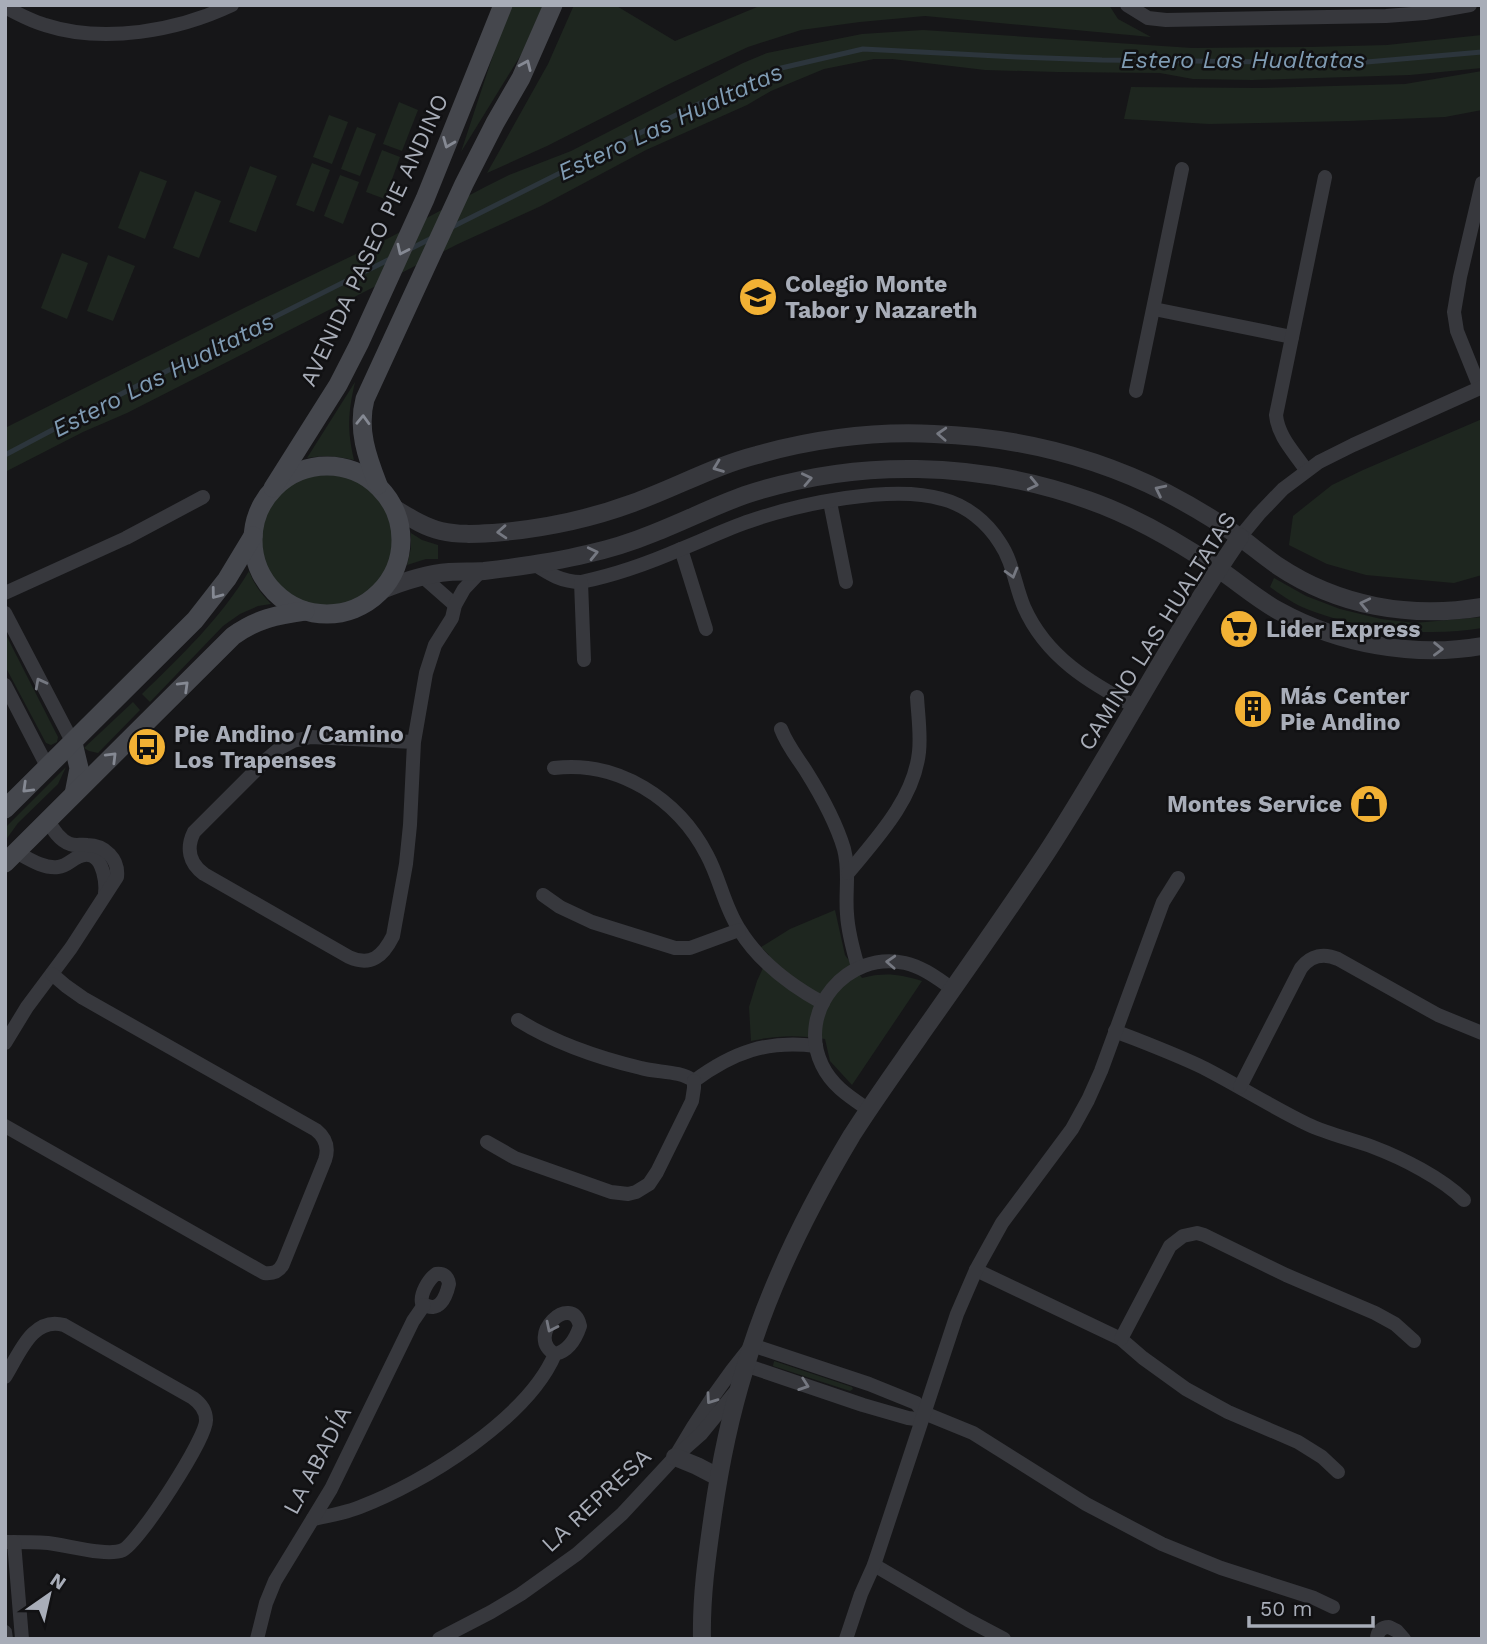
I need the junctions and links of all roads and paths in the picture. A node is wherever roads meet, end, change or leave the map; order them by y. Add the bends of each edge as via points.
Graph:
1 (232, 5) edge
2 (503, 5) edge
3 (553, 5) edge
4 (1128, 5) edge
5 (1470, 5) edge
6 (5, 7) edge
7 (1182, 169) dead end
8 (1325, 177) dead end
9 (1482, 183) edge
10 (1154, 309) junction
11 (1292, 337) junction
12 (1481, 388) edge
13 (1136, 391) dead end
14 (1306, 470) junction
15 (377, 485) junction
16 (274, 488) junction
17 (203, 497) dead end
18 (830, 502) junction
19 (394, 508) junction
20 (253, 536) junction
21 (1240, 537) junction
22 (681, 549) junction
23 (534, 564) junction
24 (1218, 569) junction
25 (481, 571) junction
26 (422, 576) junction
27 (581, 582) junction
28 (846, 582) dead end
29 (382, 590) junction
30 (5, 593) edge
31 (455, 605) junction
32 (1482, 607) edge
33 (305, 611) junction
34 (5, 613) edge
35 (706, 629) dead end
36 (1482, 646) edge
37 (584, 660) dead end
38 (5, 685) edge
39 (917, 697) dead end
40 (1136, 707) junction
41 (781, 729) dead end
42 (414, 742) junction
43 (73, 743) junction
44 (48, 768) junction
45 (554, 768) dead end
46 (74, 795) junction
47 (5, 809) edge
48 (48, 820) junction
49 (11, 857) edge
50 (848, 873) junction
51 (1178, 877) dead end
52 (105, 894) junction
53 (543, 895) dead end
54 (740, 930) junction
55 (858, 967) junction
56 (52, 974) junction
57 (953, 989) junction
58 (823, 1003) junction
59 (518, 1020) dead end
60 (1115, 1031) junction
61 (1482, 1033) edge
62 (5, 1043) edge
63 (816, 1046) junction
64 (694, 1081) junction
65 (1240, 1087) junction
66 (869, 1110) junction
67 (5, 1126) edge
68 (487, 1142) dead end
69 (1464, 1200) dead end
70 (976, 1270) junction
71 (424, 1305) dead end
72 (1121, 1339) junction
73 (1414, 1341) dead end
74 (752, 1345) junction
75 (555, 1354) dead end
76 (745, 1366) junction
77 (5, 1377) edge
78 (869, 1384) junction
79 (740, 1387) junction
80 (863, 1405) junction
81 (924, 1413) junction
82 (675, 1457) junction
83 (1338, 1472) dead end
84 (718, 1477) junction
85 (313, 1519) junction
86 (9, 1542) edge
87 (874, 1565) junction
88 (1333, 1607) dead end
89 (5, 1632) edge
90 (6, 1639) edge
91 (22, 1639) edge
92 (257, 1639) edge
93 (439, 1639) edge
94 (702, 1639) edge
95 (846, 1639) edge
96 (1003, 1639) edge
97 (1377, 1639) edge
98 (1404, 1639) edge

1 - 6 street via 178,25 100,34 44,25
2 -> 16 main road, AVENIDA PASEO PIE ANDINO via 425,199 359,344
15 -> 3 main road via 362,428 371,385
4 - 5 street via 1149,18 1166,20 1387,16
7 - 10 street
8 - 11 street
9 - 12 street via 1454,312 1457,331
10 - 11 street
10 - 13 street
11 - 14 street via 1277,422
12 - 14 street, CAMINO LAS HUALTATAS
14 - 21 street, CAMINO LAS HUALTATAS
15 - 16 main road via 358,472 325,466 292,474
15 - 19 main road
16 - 20 main road via 261,505
17 - 30 street
18 - 22 street via 750,521
18 - 28 street
18 -> 40 street via 911,495 945,499 967,510 989,528 1007,554 1024,608 1044,641 1086,680
21 -> 19 street via 1166,493 1074,455 1016,442 931,433 842,438 757,455 633,503 547,527 453,533 425,526
19 - 29 main road via 401,551
20 - 33 main road via 256,560 266,582 283,600
20 -> 43 main road via 195,620
21 - 24 street, CAMINO LAS HUALTATAS
32 -> 21 street via 1412,611 1352,600 1298,577
22 - 27 street
22 - 35 street
23 -> 24 street via 624,544 722,504 792,482 856,471 921,468 1019,481 1091,501 1157,531
23 - 25 street
23 - 27 street via 563,580
24 -> 36 street via 1276,610 1352,640 1405,649
24 - 40 street, CAMINO LAS HUALTATAS
25 - 26 street
25 - 31 street
26 - 29 street
26 - 31 street
27 - 37 street
29 - 33 main road via 363,605 341,613
31 - 42 street via 429,658
46 -> 33 main road via 233,636 262,620
43 -> 34 street
38 - 44 street
39 - 50 street via 919,751 913,777 894,814
40 - 57 street, CAMINO LAS HUALTATAS via 1046,853
41 - 50 street via 826,806 844,849
42 - 42 street via 311,737 283,746 194,832 191,860 204,874 349,957 360,961 376,958 393,936 402,889
43 - 44 main road
43 - 46 main road via 79,768
44 -> 47 main road
45 - 54 street via 584,767 612,773 663,800 700,843
46 - 48 main road
48 - 49 main road
48 - 52 street via 64,841 94,846 113,858 117,877
49 - 52 street via 57,867 79,856 93,857 105,872
50 - 55 street via 847,915
51 - 60 street via 1163,902
52 - 56 street
53 - 54 street via 592,922 675,948 690,948
54 - 58 street via 772,968
57 -> 55 street via 902,963
55 - 58 street via 836,984
56 - 62 street
56 - 67 street via 83,998 316,1130 326,1143 326,1160 283,1264 269,1274
57 - 66 street, CAMINO LAS HUALTATAS
58 - 63 street
59 - 64 street via 558,1042
60 - 65 street
60 - 70 street via 1081,1114 1002,1223
61 - 65 street via 1438,1015 1338,959 1317,956 1301,968
63 - 64 street via 783,1044 754,1049 722,1062
63 - 66 street via 836,1085
64 - 68 street via 692,1101 657,1172 636,1192 611,1192 515,1158
65 - 69 street via 1304,1122 1398,1158
66 - 74 street, CAMINO LAS HUALTATAS via 808,1214
70 - 72 street
70 - 81 street
71 - 85 street, LA ABADÍA
72 - 73 street via 1170,1246 1197,1233 1375,1313
72 - 83 street via 1186,1389 1298,1442
74 - 76 street, CAMINO LAS HUALTATAS
74 - 78 street
74 -> 82 street, LA REPRESA via 702,1411
75 - 85 street via 533,1390 498,1424 440,1467 379,1499
76 - 79 street, CAMINO LAS HUALTATAS
76 -> 80 street
77 - 86 street via 33,1332 58,1323 193,1398 206,1419 204,1432 174,1483 129,1546 108,1552
78 - 80 street
78 - 81 street via 916,1403
79 - 82 street, LA REPRESA
79 - 84 street, CAMINO LAS HUALTATAS
80 - 81 street via 912,1419
81 - 87 street
81 - 88 street via 973,1433 1086,1504 1162,1544
82 - 84 street
82 - 93 street, LA REPRESA via 622,1514 559,1568
84 - 94 street, CAMINO LAS HUALTATAS via 704,1576
85 - 92 street, LA ABADÍA via 270,1591
86 - 91 street
87 - 95 street
87 - 96 street
89 - 90 street
97 - 98 street via 1381,1629 1389,1627

